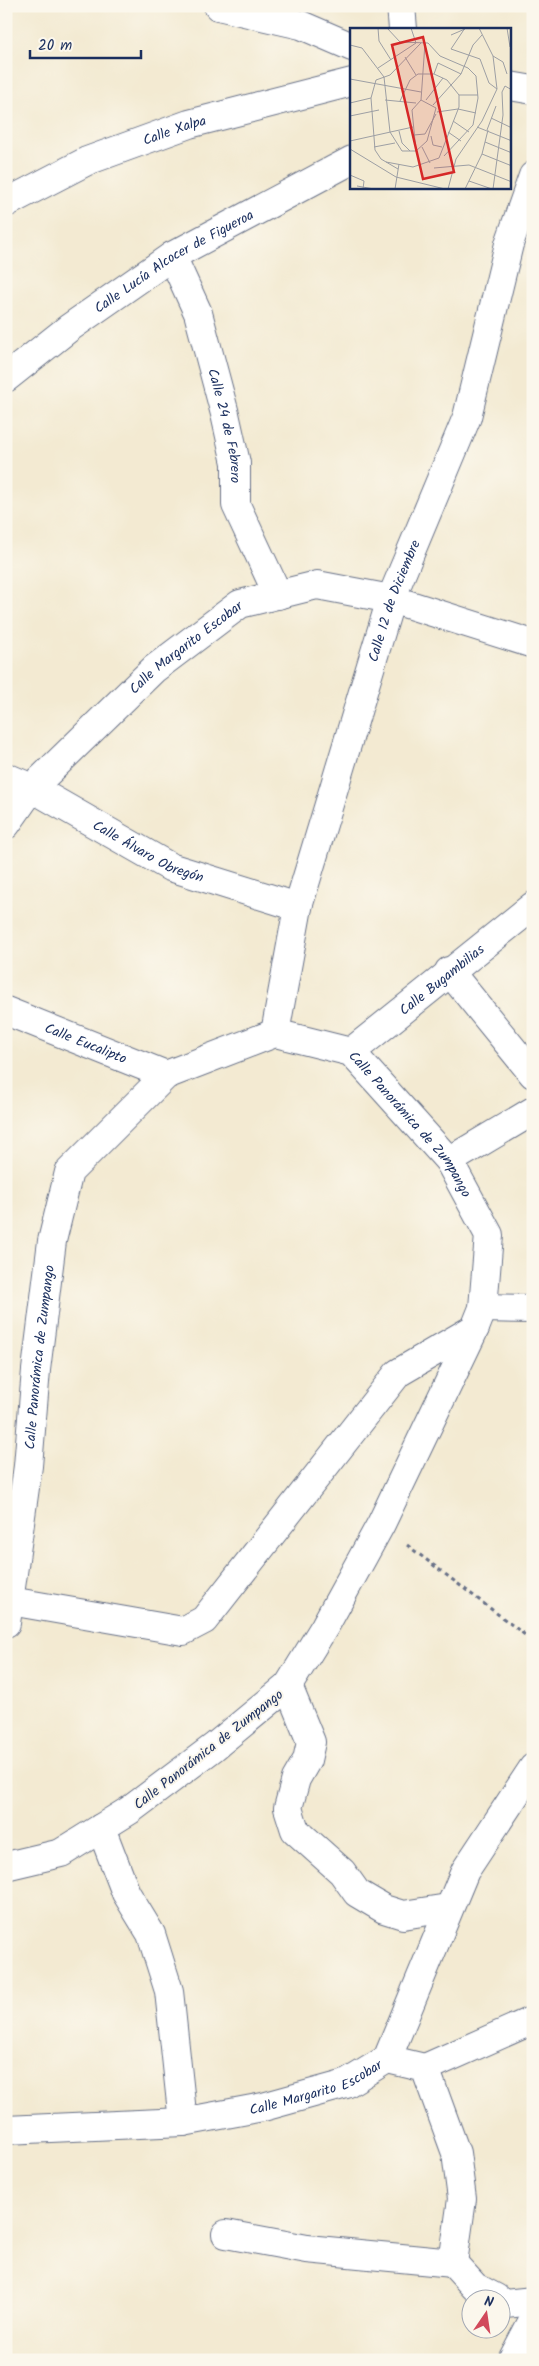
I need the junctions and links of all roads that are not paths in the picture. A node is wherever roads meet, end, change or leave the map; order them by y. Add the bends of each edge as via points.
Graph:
1 (218, 6) edge
2 (401, 6) edge
3 (403, 28) edge
4 (350, 46) edge
5 (350, 83) edge
6 (512, 86) edge
7 (533, 90) edge
8 (350, 161) edge
9 (533, 176) edge
10 (6, 203) edge
11 (172, 256) junction
12 (6, 378) edge
13 (278, 595) junction
14 (391, 599) junction
15 (533, 644) edge
16 (6, 777) edge
17 (32, 788) junction
18 (6, 825) edge
19 (533, 906) edge
20 (298, 907) junction
21 (449, 971) junction
22 (6, 1011) edge
23 (275, 1033) junction
24 (351, 1052) junction
25 (533, 1074) edge
26 (166, 1075) junction
27 (533, 1111) edge
28 (449, 1161) junction
29 (533, 1309) edge
30 (479, 1318) junction
31 (17, 1466) edge
32 (8, 1612) edge
33 (288, 1686) junction
34 (533, 1768) edge
35 (101, 1828) junction
36 (6, 1866) edge
37 (448, 1908) junction
38 (533, 2020) edge
39 (387, 2059) junction
40 (425, 2068) junction
41 (182, 2122) junction
42 (6, 2130) edge
43 (226, 2234) dead end
44 (452, 2263) junction
45 (477, 2288) edge
46 (533, 2301) edge
47 (512, 2303) edge
48 (533, 2320) edge
49 (512, 2360) edge

1 - 4 street via 300,25
2 - 3 street
5 - 10 street, Calle Xalpa via 188,124 87,161
6 - 7 street
8 - 11 street, Calle Lucía Alcocer de Figueroa
9 - 14 street, Calle 12 de Diciembre via 509,244 467,417
11 - 12 street, Calle Lucía Alcocer de Figueroa via 69,328
11 - 13 street, Calle 24 de Febrero via 198,313 225,414 236,463 236,505
13 - 14 street, Calle Margarito Escobar via 317,585
13 - 17 street, Calle Margarito Escobar via 240,604 154,669
14 - 15 street, Calle Margarito Escobar
14 - 20 street, Calle 12 de Diciembre
16 - 17 street, Calle Álvaro Obregón
17 - 18 street, Calle Margarito Escobar
17 - 20 street, Calle Álvaro Obregón via 170,867
19 - 21 street, Calle Bugambilias
20 - 23 street, Calle 12 de Diciembre
21 - 24 street, Calle Bugambilias
21 - 25 street
22 - 26 street, Calle Eucalipto
23 - 24 street, Calle Panorámica de Zumpango
23 - 26 street, Calle Panorámica de Zumpango
24 - 28 street, Calle Panorámica de Zumpango
26 - 31 street, Calle Panorámica de Zumpango via 69,1172 52,1241 36,1370
27 - 28 street
28 - 30 street, Calle Panorámica de Zumpango via 489,1235
29 - 30 street
30 - 32 street, Calle Panorámica de Zumpango via 398,1373 204,1620 183,1631
30 - 33 street, Calle Panorámica de Zumpango via 381,1524
31 - 32 street, Calle Panorámica de Zumpango
33 - 35 street, Calle Panorámica de Zumpango via 214,1747
33 - 37 street via 311,1742 288,1808 295,1830 342,1872 357,1893 384,1908 403,1915
34 - 37 street, Calle Margarito Escobar via 465,1871
35 - 36 street, Calle Panorámica de Zumpango via 61,1853
35 - 41 street via 126,1893 150,1934 169,1991
37 - 39 street, Calle Margarito Escobar
38 - 40 street
39 - 40 street
39 - 41 street, Calle Margarito Escobar via 346,2084 263,2107
40 - 44 street via 456,2153 462,2199
41 - 42 street, Calle Margarito Escobar
43 - 44 street via 307,2249
44 - 45 street
46 - 47 street
48 - 49 street

